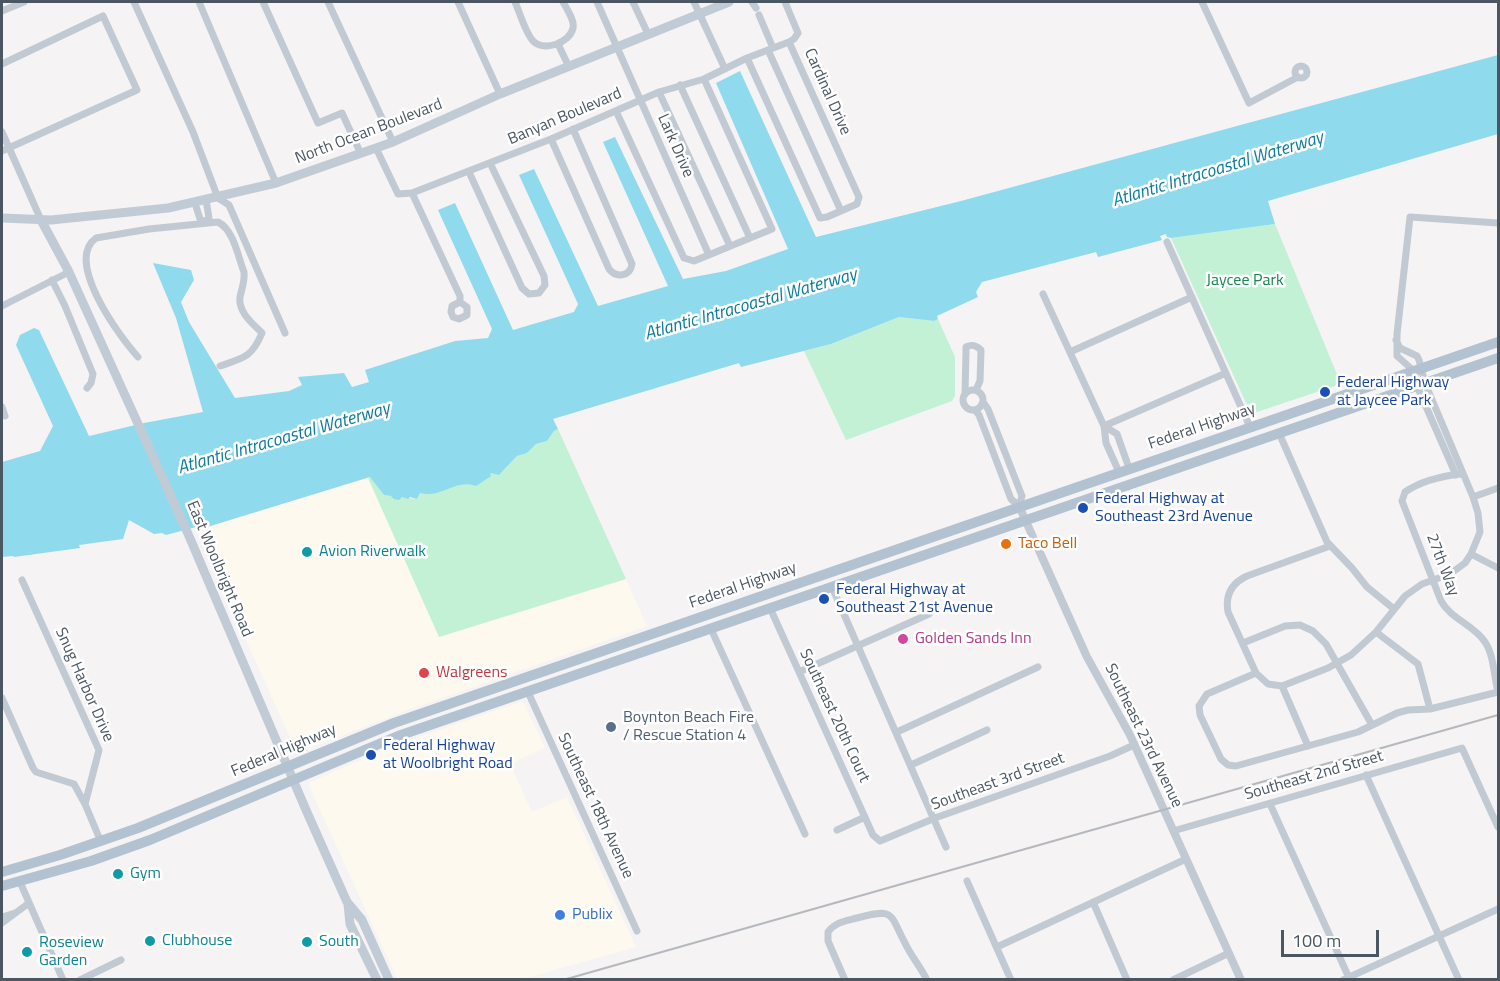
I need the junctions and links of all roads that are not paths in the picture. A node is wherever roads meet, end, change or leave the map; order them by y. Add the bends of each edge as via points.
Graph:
1 (24, 2) edge
2 (134, 2) edge
3 (199, 2) edge
4 (263, 2) edge
5 (328, 2) edge
6 (458, 2) edge
7 (515, 2) edge
8 (564, 2) edge
9 (597, 2) edge
10 (633, 2) edge
11 (694, 2) edge
12 (729, 2) edge
13 (785, 2) edge
14 (1202, 2) edge
15 (756, 8) edge
16 (2, 11) edge
17 (699, 14) junction
18 (648, 34) junction
19 (789, 42) junction
20 (558, 44) junction
21 (618, 48) junction
22 (771, 49) junction
23 (747, 58) junction
24 (2, 64) edge
25 (568, 67) junction
26 (725, 69) junction
27 (1298, 77) dead end
28 (705, 79) junction
29 (680, 85) junction
30 (659, 92) junction
31 (500, 94) junction
32 (640, 101) junction
33 (616, 111) junction
34 (573, 129) junction
35 (2, 132) edge
36 (550, 139) junction
37 (393, 142) junction
38 (376, 148) junction
39 (5, 150) edge
40 (360, 152) junction
41 (490, 163) junction
42 (469, 172) junction
43 (276, 183) junction
44 (412, 193) junction
45 (218, 198) junction
46 (206, 200) junction
47 (195, 203) junction
48 (841, 212) junction
49 (2, 218) edge
50 (42, 220) junction
51 (204, 222) junction
52 (1498, 223) edge
53 (750, 238) junction
54 (1167, 242) dead end
55 (730, 246) junction
56 (709, 255) junction
57 (69, 272) junction
58 (52, 280) junction
59 (1043, 294) dead end
60 (1192, 297) junction
61 (460, 302) dead end
62 (2, 306) edge
63 (285, 333) dead end
64 (1396, 340) junction
65 (1498, 342) edge
66 (1070, 352) junction
67 (138, 357) dead end
68 (1498, 358) edge
69 (220, 366) dead end
70 (1417, 370) junction
71 (1226, 373) junction
72 (1421, 384) junction
73 (87, 388) dead end
74 (976, 390) junction
75 (965, 394) junction
76 (1336, 398) junction
77 (983, 402) junction
78 (2, 407) edge
79 (975, 410) junction
80 (5, 416) dead end
81 (1274, 418) junction
82 (1104, 426) junction
83 (1250, 427) junction
84 (1279, 433) junction
85 (1211, 456) junction
86 (1124, 470) junction
87 (1460, 474) junction
88 (1498, 488) edge
89 (1114, 490) junction
90 (1473, 497) junction
91 (1019, 506) junction
92 (1025, 521) junction
93 (1330, 546) junction
94 (896, 548) junction
95 (1472, 554) junction
96 (1498, 568) edge
97 (823, 575) junction
98 (22, 580) dead end
99 (1433, 580) junction
100 (832, 587) junction
101 (819, 591) junction
102 (770, 608) junction
103 (1394, 609) junction
104 (929, 614) dead end
105 (711, 629) junction
106 (1376, 632) junction
107 (1243, 643) junction
108 (857, 647) junction
109 (1336, 664) junction
110 (1038, 667) dead end
111 (799, 672) junction
112 (538, 673) junction
113 (1256, 674) junction
114 (524, 678) junction
115 (1282, 686) junction
116 (1498, 692) edge
117 (523, 694) junction
118 (2, 698) edge
119 (1430, 709) junction
120 (1372, 725) junction
121 (987, 730) dead end
122 (897, 732) junction
123 (1134, 745) junction
124 (1308, 746) junction
125 (911, 765) junction
126 (287, 766) junction
127 (1366, 775) junction
128 (293, 780) junction
129 (85, 804) junction
130 (1269, 804) junction
131 (865, 817) junction
132 (935, 818) junction
133 (1498, 827) edge
134 (138, 828) junction
135 (837, 830) dead end
136 (1173, 831) junction
137 (805, 834) dead end
138 (873, 835) joint
139 (101, 842) junction
140 (946, 847) dead end
141 (123, 850) junction
142 (1186, 859) junction
143 (91, 861) junction
144 (2, 872) edge
145 (967, 880) dead end
146 (20, 882) junction
147 (2, 886) edge
148 (347, 902) junction
149 (1093, 902) junction
150 (29, 903) junction
151 (1498, 909) edge
152 (15, 913) junction
153 (2, 917) edge
154 (2, 923) edge
155 (637, 931) dead end
156 (1439, 936) junction
157 (997, 947) junction
158 (1229, 953) junction
159 (121, 960) dead end
160 (1347, 979) edge
161 (63, 980) edge
162 (80, 980) edge
163 (377, 980) edge
164 (388, 980) edge
165 (845, 980) edge
166 (927, 980) edge
167 (1011, 980) edge
168 (1127, 980) edge
169 (1173, 980) edge
170 (1241, 980) edge
171 (1459, 980) edge

1 - 16 street
2 - 45 street via 193,132
3 - 43 street
4 - 40 street via 318,123 342,113
5 - 37 street
6 - 31 street
7 - 20 street via 532,40 540,45
8 - 20 street via 574,26
9 - 21 street, Lark Drive
10 - 18 street
11 - 17 street
12 - 17 main road, North Ocean Boulevard
13 - 19 street, Cardinal Drive via 798,33
14 - 27 street via 1249,103
15 - 22 street
17 - 18 main road, North Ocean Boulevard
17 - 26 street
18 - 21 main road, North Ocean Boulevard
19 - 22 street, Banyan Boulevard
19 - 48 street, Cardinal Drive via 859,197 857,204
20 - 25 street
21 - 25 main road, North Ocean Boulevard
21 - 32 street, Lark Drive
22 - 23 street, Banyan Boulevard
22 - 48 street
23 - 26 street, Banyan Boulevard
23 - 48 street via 819,218
24 - 39 street via 103,16 137,90
25 - 31 main road, North Ocean Boulevard
26 - 28 street, Banyan Boulevard
28 - 29 street, Banyan Boulevard
28 - 53 street via 772,229
29 - 30 street, Banyan Boulevard
29 - 53 street
30 - 32 street, Banyan Boulevard
30 - 55 street
31 - 37 main road, North Ocean Boulevard
32 - 33 street, Banyan Boulevard
32 - 56 street, Lark Drive
33 - 34 street, Banyan Boulevard
33 - 56 street via 684,258 694,261
34 - 36 street, Banyan Boulevard
34 - 36 street via 632,264 625,274 609,269
35 - 39 street
36 - 41 street, Banyan Boulevard
37 - 38 main road, North Ocean Boulevard
38 - 40 main road, North Ocean Boulevard
38 - 44 street via 398,194
39 - 50 street
40 - 43 main road, North Ocean Boulevard
41 - 42 street, Banyan Boulevard
41 - 42 street via 544,276 545,285 539,293 529,294 522,288
42 - 44 street, Banyan Boulevard
43 - 45 main road, North Ocean Boulevard
44 - 61 street
45 - 46 main road, North Ocean Boulevard
45 - 63 street via 229,205
46 - 47 main road, North Ocean Boulevard
46 - 51 street via 209,218
47 - 50 main road, North Ocean Boulevard via 115,215
47 - 51 street
49 - 50 main road, North Ocean Boulevard
50 - 57 main road, East Woolbright Road
51 - 67 street via 96,238 86,250 86,264 103,309
51 - 69 street via 218,222 229,232 245,279 241,308 262,333 255,349 245,358
52 - 64 street via 1410,217
53 - 55 street
54 - 60 street
55 - 56 street
57 - 58 street
57 - 126 main road, East Woolbright Road via 189,536
58 - 62 street
58 - 73 street via 93,374
59 - 66 street
60 - 66 street
60 - 71 street
64 - 70 street via 1396,356
64 - 70 street via 1403,350 1417,356
65 - 70 main road, Federal Highway
66 - 82 street
68 - 72 main road, Federal Highway
70 - 72 street
70 - 76 main road, Federal Highway
71 - 82 street
71 - 83 street
72 - 84 main road, Federal Highway
72 - 87 street
74 - 75 street
74 - 75 street via 981,350 971,345 966,347
74 - 77 street via 983,396
75 - 79 street via 965,405
76 - 81 main road, Federal Highway
76 - 84 main road via 1289,418
77 - 79 street
77 - 91 street via 1022,496
78 - 80 street
79 - 91 street via 1011,499
81 - 83 main road, Federal Highway
81 - 85 main road via 1264,432 1223,446
82 - 86 street via 1106,443
82 - 86 street via 1117,434
83 - 86 main road, Federal Highway
84 - 85 main road, Federal Highway
84 - 93 street
85 - 89 main road, Federal Highway
86 - 89 main road via 1127,476
86 - 91 main road, Federal Highway
87 - 90 street
87 - 99 street, 27th Way via 1419,484 1402,496
88 - 90 street
89 - 92 main road, Federal Highway
90 - 95 street via 1480,532
91 - 92 street, Southeast 23rd Avenue
91 - 94 main road, Federal Highway
92 - 100 main road, Federal Highway
92 - 123 street, Southeast 23rd Avenue via 1087,657
93 - 103 street via 1367,587
93 - 107 street via 1234,584 1227,607
94 - 97 main road, Federal Highway
94 - 100 main road via 882,558 838,574
95 - 96 street
95 - 99 street via 1458,569
97 - 101 main road
97 - 112 main road, Federal Highway
98 - 129 street, Snug Harbor Drive via 99,750
99 - 103 street via 1413,589
99 - 116 street, 27th Way via 1446,611 1486,644
100 - 101 main road, Federal Highway
100 - 108 street
101 - 102 main road, Federal Highway
102 - 105 main road, Federal Highway
102 - 111 street, Southeast 20th Court
103 - 106 street
104 - 108 street
105 - 117 main road, Federal Highway
105 - 137 street
106 - 109 street
106 - 119 street via 1418,664
107 - 109 street via 1281,627 1300,625 1320,636
107 - 113 street
108 - 111 street
108 - 122 street
109 - 115 street
109 - 120 street
110 - 122 street
111 - 131 street, Southeast 20th Court
112 - 114 main road, Federal Highway
112 - 117 main road
113 - 115 street via 1268,684
113 - 124 street via 1211,692 1201,702 1200,715 1221,759 1236,766
114 - 117 main road
114 - 126 main road, Federal Highway via 368,732
115 - 124 street
116 - 119 street
117 - 128 main road, Federal Highway via 388,740
117 - 155 street, Southeast 18th Avenue
118 - 129 street via 36,772 70,781
119 - 120 street via 1407,710
120 - 124 street
121 - 125 street
122 - 125 street
123 - 132 street, Southeast 3rd Street
123 - 136 street, Southeast 23rd Avenue
125 - 132 street
126 - 128 main road, East Woolbright Road
126 - 134 main road, Federal Highway
127 - 130 street, Southeast 2nd Street
127 - 133 street, Southeast 2nd Street via 1462,748
127 - 156 street
128 - 141 main road, Federal Highway
128 - 148 main road, East Woolbright Road
129 - 139 street
130 - 136 street, Southeast 2nd Street
130 - 160 street
131 - 135 street
131 - 138 street, Southeast 20th Court
132 - 138 street, Southeast 3rd Street via 880,841
132 - 140 street
134 - 139 main road, Federal Highway
134 - 141 main road
136 - 142 street, Southeast 23rd Avenue
139 - 143 main road
139 - 144 main road, Federal Highway
141 - 143 main road, Federal Highway
142 - 149 street
142 - 158 street, Southeast 23rd Avenue
143 - 146 main road, Federal Highway
145 - 157 street
146 - 147 main road, Federal Highway
146 - 150 street
148 - 163 main road, East Woolbright Road via 350,924
148 - 164 main road, East Woolbright Road via 362,920
149 - 157 street
149 - 168 street
150 - 152 street
150 - 161 street
151 - 156 street
152 - 153 street
152 - 154 street
156 - 160 street
156 - 171 street
157 - 167 street
158 - 169 street
158 - 170 street, Southeast 23rd Avenue
159 - 162 street
165 - 166 street via 828,941 828,932 837,924 877,913 894,920

